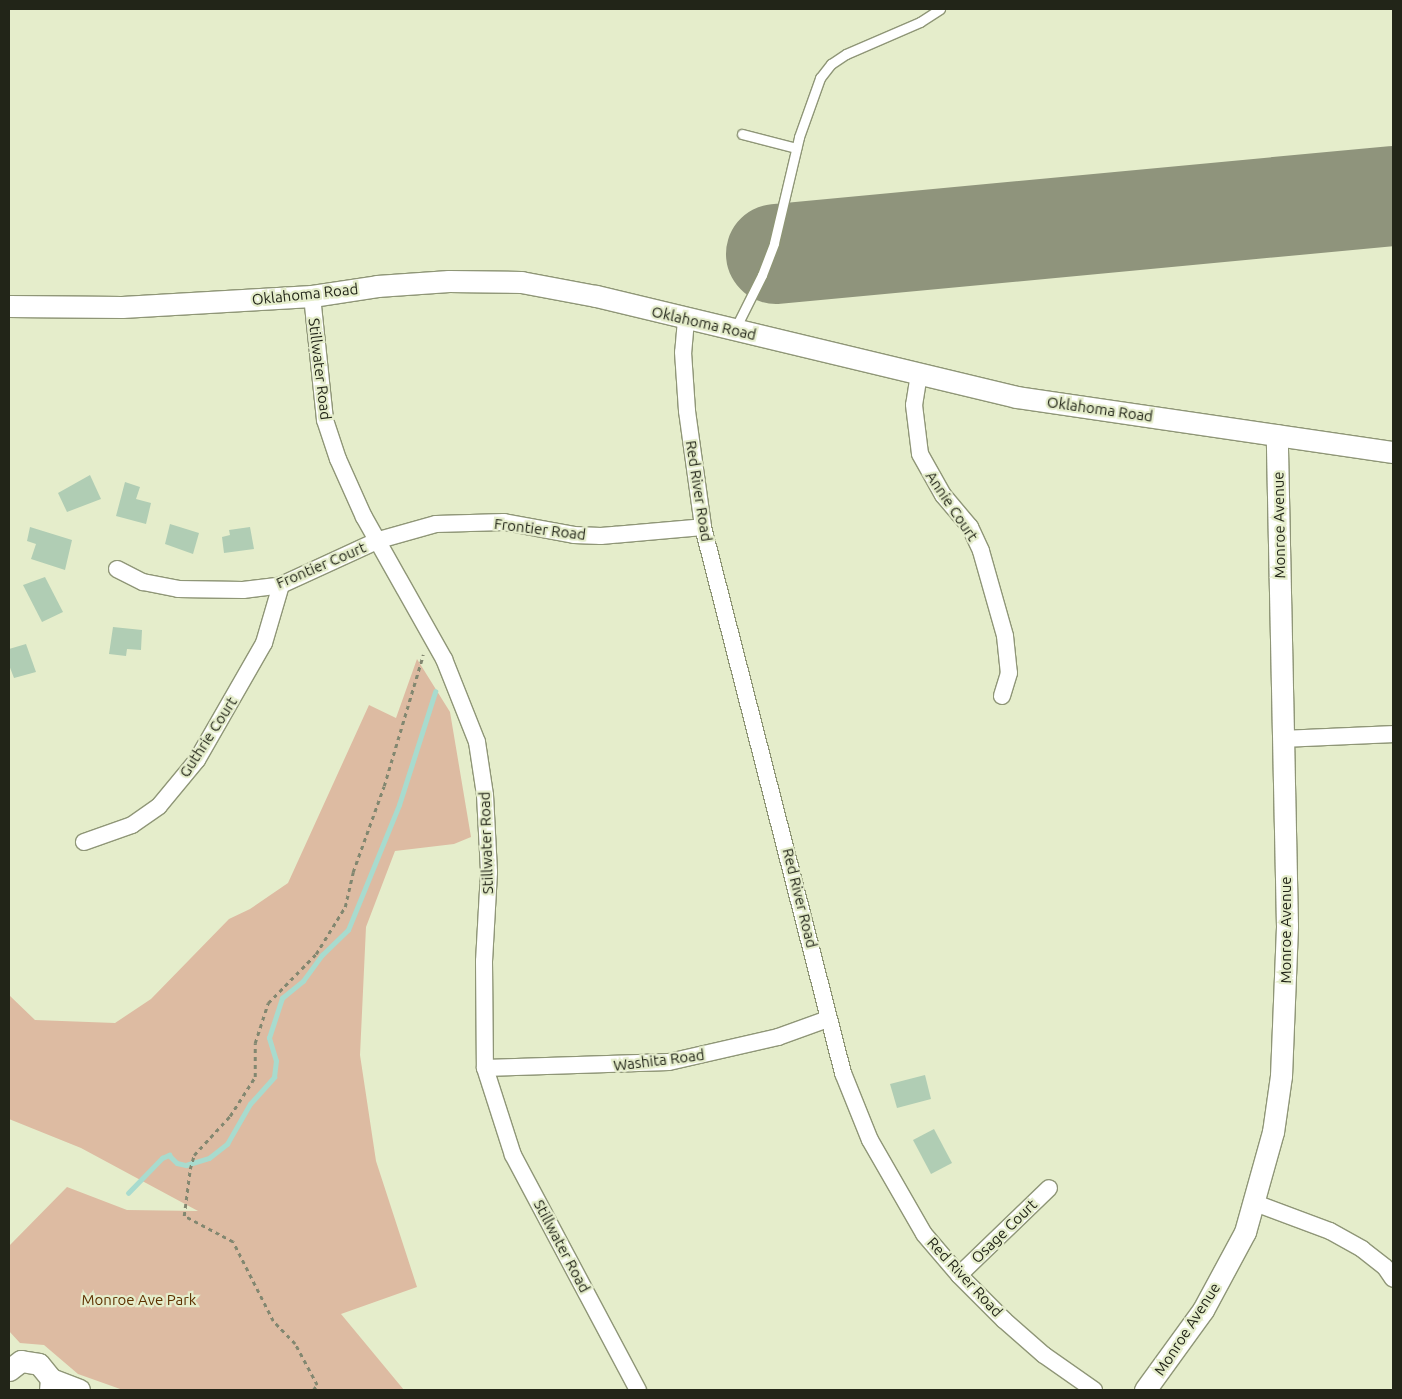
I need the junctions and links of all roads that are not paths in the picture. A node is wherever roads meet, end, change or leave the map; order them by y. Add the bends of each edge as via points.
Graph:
1 (940, 9) edge
2 (742, 134) dead end
3 (796, 148) junction
4 (312, 296) junction
5 (9, 306) edge
6 (686, 320) junction
7 (735, 330) junction
8 (920, 374) junction
9 (1277, 435) junction
10 (1393, 452) edge
11 (703, 526) junction
12 (378, 540) junction
13 (117, 569) dead end
14 (281, 585) junction
15 (1002, 696) dead end
16 (1393, 734) edge
17 (1284, 739) junction
18 (84, 842) dead end
19 (828, 1019) junction
20 (485, 1068) junction
21 (1049, 1188) dead end
22 (1255, 1203) junction
23 (959, 1274) junction
24 (1393, 1279) edge
25 (13, 1363) edge
26 (50, 1384) edge
27 (79, 1390) edge
28 (638, 1390) edge
29 (1094, 1390) edge
30 (1145, 1390) edge

1 - 3 lane via 920,22 832,64 811,96
2 - 3 lane
3 - 7 lane via 774,243
4 - 5 street, Oklahoma Road via 122,307
4 - 6 street, Oklahoma Road via 377,286 449,281 521,282 596,296
4 - 12 street, Stillwater Road via 325,420 364,518
6 - 7 street, Oklahoma Road
6 - 11 street, Red River Road via 687,411
7 - 8 street, Oklahoma Road
8 - 9 street, Oklahoma Road via 1016,397
8 - 15 street, Annie Court via 914,405 920,454 943,495 970,527 981,551 1005,636 1009,673
9 - 10 street, Oklahoma Road
9 - 17 street, Monroe Avenue
11 - 12 street, Frontier Road via 634,534 574,536 504,522 436,524
11 - 19 street, Red River Road via 792,864
12 - 14 street, Frontier Court
12 - 20 street, Stillwater Road via 430,634 462,701 477,742 485,795 489,872 484,961
13 - 14 street, Frontier Court via 143,582 178,589 243,590
14 - 18 street, Guthrie Court via 264,643 197,760 159,806 132,826
16 - 17 street
17 - 22 street, Monroe Avenue via 1286,1006 1277,1104
19 - 20 street, Washita Road via 778,1037 669,1062
19 - 23 street, Red River Road via 843,1073 870,1140 924,1234
20 - 28 street, Stillwater Road via 513,1156
21 - 23 street, Osage Court
22 - 24 street via 1362,1248 1385,1267
22 - 30 street, Monroe Avenue via 1234,1254 1203,1310
23 - 29 street, Red River Road via 1044,1355
25 - 26 street via 39,1364
26 - 27 street

